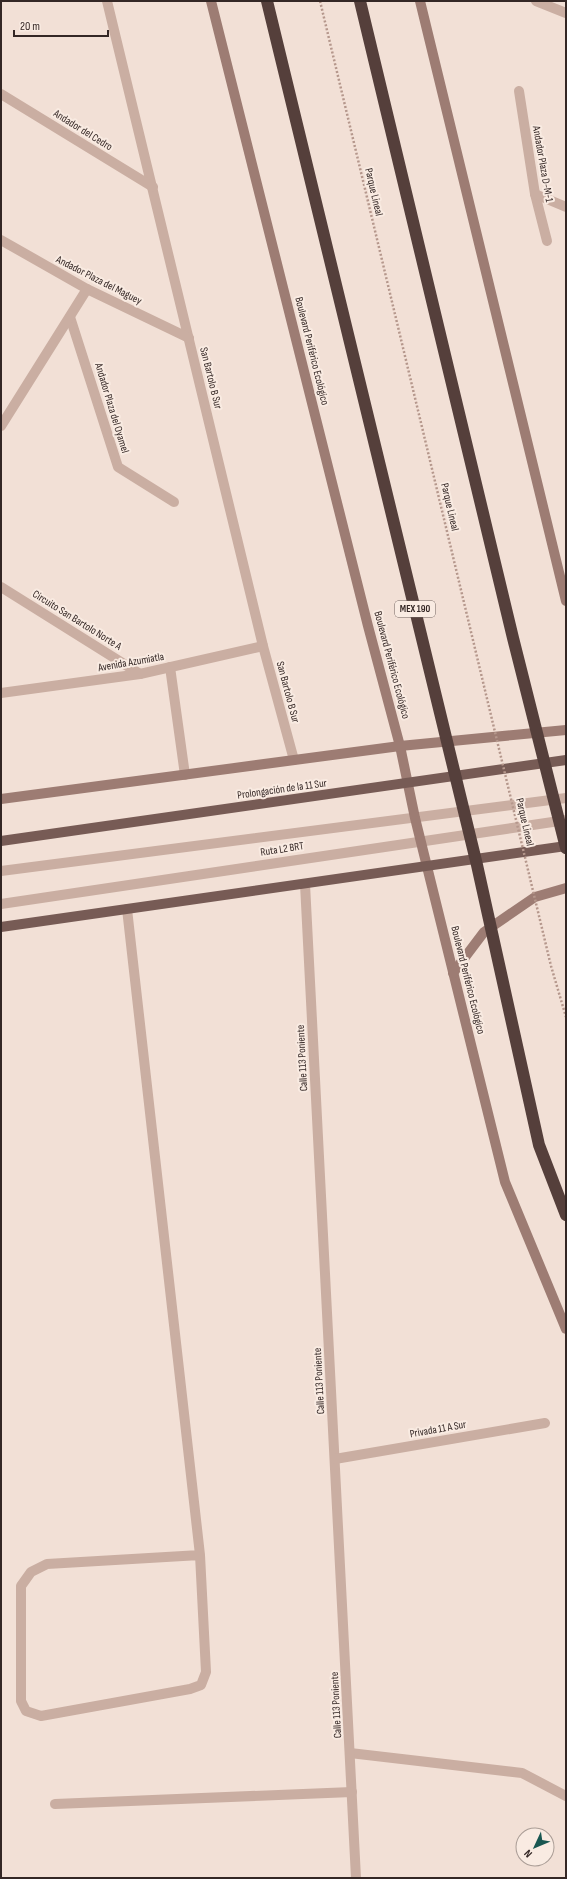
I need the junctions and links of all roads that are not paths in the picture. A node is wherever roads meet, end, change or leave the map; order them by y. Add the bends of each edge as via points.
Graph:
1 (107, 1) edge
2 (211, 1) edge
3 (267, 1) edge
4 (360, 1) edge
5 (420, 1) edge
6 (536, 1) edge
7 (566, 13) edge
8 (519, 91) dead end
9 (1, 94) edge
10 (152, 187) junction
11 (535, 194) junction
12 (566, 208) edge
13 (1, 240) edge
14 (547, 241) dead end
15 (86, 289) junction
16 (70, 317) junction
17 (189, 338) junction
18 (1, 426) edge
19 (174, 502) dead end
20 (1, 587) edge
21 (566, 602) edge
22 (263, 646) junction
23 (170, 667) junction
24 (140, 674) junction
25 (1, 693) edge
26 (566, 730) edge
27 (400, 746) junction
28 (294, 760) junction
29 (566, 760) edge
30 (185, 775) junction
31 (407, 783) junction
32 (566, 798) edge
33 (1, 799) edge
34 (415, 818) junction
35 (566, 820) edge
36 (420, 840) junction
37 (1, 841) edge
38 (566, 847) edge
39 (427, 866) junction
40 (1, 871) edge
41 (305, 884) junction
42 (566, 888) edge
43 (1, 904) edge
44 (127, 909) junction
45 (1, 927) edge
46 (453, 973) junction
47 (566, 1215) edge
48 (566, 1330) edge
49 (545, 1423) dead end
50 (335, 1459) junction
51 (200, 1555) junction
52 (350, 1753) junction
53 (352, 1792) junction
54 (566, 1796) edge
55 (55, 1804) dead end
56 (356, 1878) edge

1 - 10 street, San Bartolo B Sur
2 - 27 street, Boulevard Periférico Ecológico
3 - 47 highway, MEX 190, bridge via 477,865 539,1146
4 - 38 highway, bridge via 511,630
5 - 21 street
6 - 7 street
8 - 11 street, Andador Plaza D-M-1
9 - 10 street, Andador del Cedro
10 - 17 street, San Bartolo B Sur
11 - 12 street
11 - 14 street, Andador Plaza D-M-1
13 - 15 street, Andador Plaza del Maguey
15 - 16 street
15 - 17 street, Andador Plaza del Maguey
16 - 18 street
16 - 19 street, Andador Plaza del Oyamel via 118,467
17 - 22 street, San Bartolo B Sur
20 - 24 street, Circuito San Bartolo Norte A
22 - 23 street, Avenida Azumiatla
22 - 28 street, San Bartolo B Sur
23 - 24 street, Avenida Azumiatla
23 - 30 street
24 - 25 street, Avenida Azumiatla
26 - 27 street
27 - 28 street
27 - 31 street, Boulevard Periférico Ecológico
28 - 30 street
29 - 31 main road, Prolongación de la 11 Sur
30 - 33 street
31 - 34 street, Boulevard Periférico Ecológico
31 - 37 main road, Prolongación de la 11 Sur
32 - 34 street, Ruta L2 BRT
34 - 36 street, Boulevard Periférico Ecológico
34 - 40 street, Ruta L2 BRT
35 - 36 street, Ruta L2 BRT
36 - 39 street, Boulevard Periférico Ecológico
36 - 43 street, Ruta L2 BRT
38 - 39 main road
39 - 41 main road
39 - 46 street, Boulevard Periférico Ecológico
41 - 44 main road
41 - 50 street, Calle 113 Poniente
42 - 46 street via 535,897 484,932
44 - 45 main road
44 - 51 street
46 - 48 street, Boulevard Periférico Ecológico via 505,1182
49 - 50 street, Privada 11 A Sur
50 - 52 street, Calle 113 Poniente
51 - 51 street via 206,1672 202,1685 41,1716 26,1711 21,1701 21,1586 31,1572 47,1564
52 - 53 street, Calle 113 Poniente
52 - 54 street via 522,1774
53 - 55 street
53 - 56 street, Calle 113 Poniente

